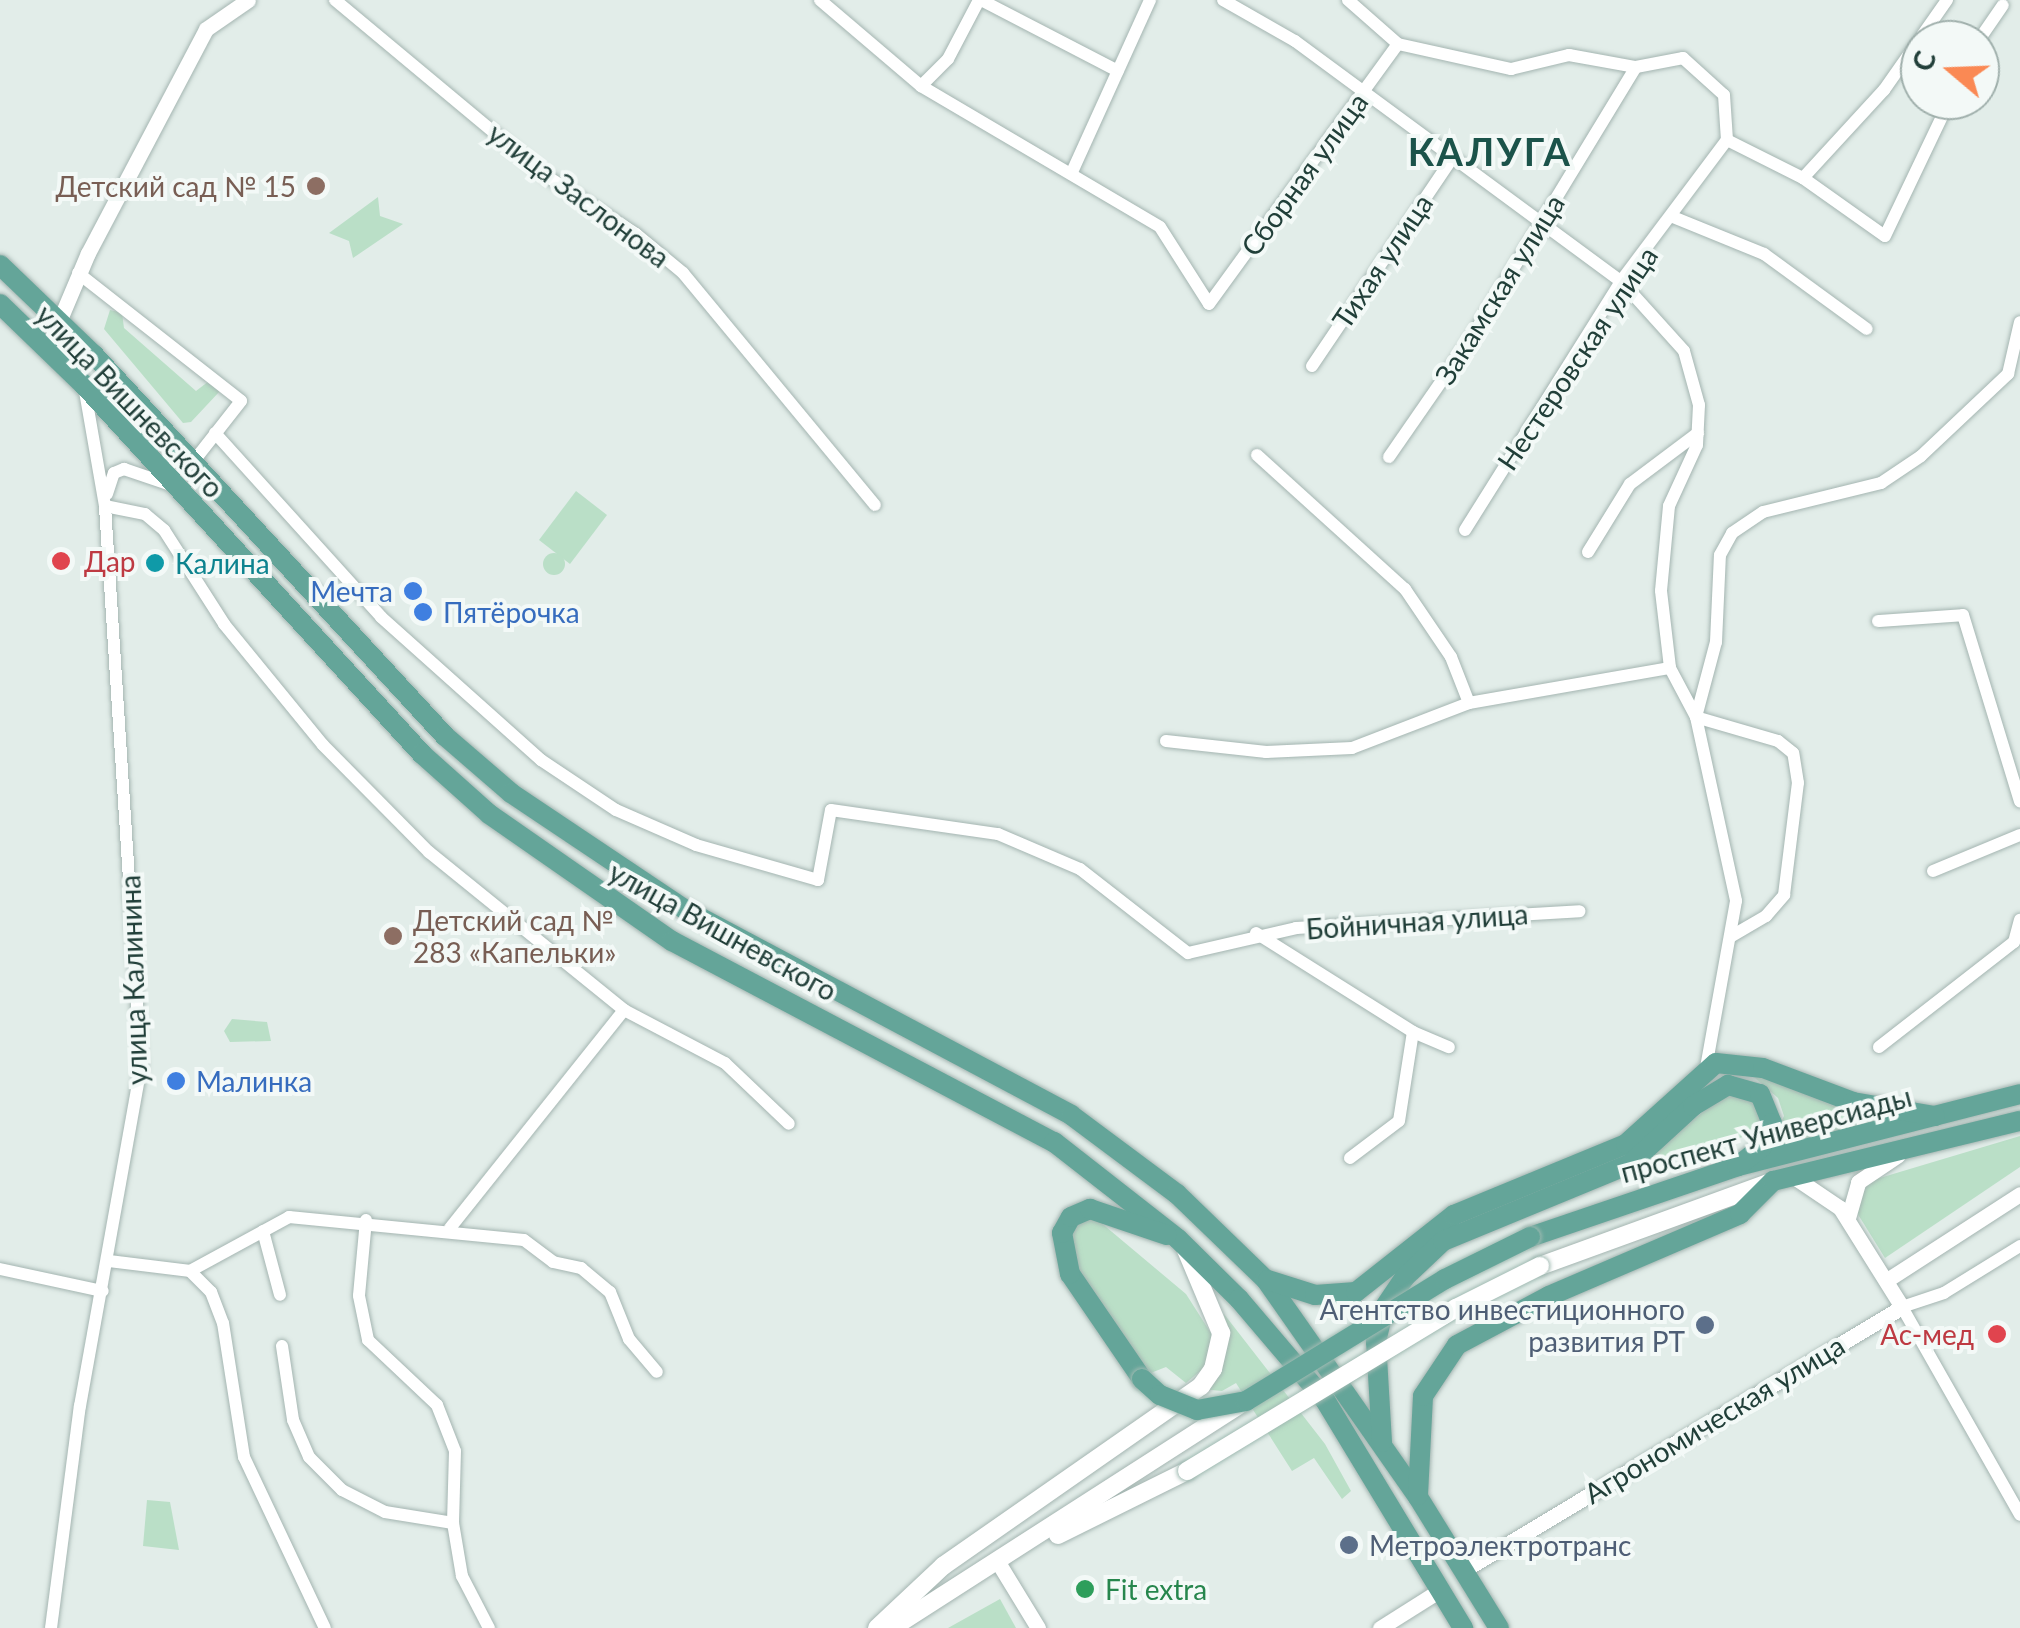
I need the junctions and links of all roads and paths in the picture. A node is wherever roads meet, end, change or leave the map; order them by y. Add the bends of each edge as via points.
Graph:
1 (248, 0) edge
2 (335, 0) edge
3 (820, 0) edge
4 (979, 0) edge
5 (1150, 0) edge
6 (1222, 0) edge
7 (1348, 0) edge
8 (1947, 0) edge
9 (2003, 5) dead end
10 (1993, 20) edge
11 (1398, 44) junction
12 (1636, 66) junction
13 (1118, 70) junction
14 (921, 86) junction
15 (1364, 92) junction
16 (1940, 120) edge
17 (1727, 140) junction
18 (1453, 157) junction
19 (1072, 172) junction
20 (1804, 178) junction
21 (1673, 218) junction
22 (1541, 222) junction
23 (0, 265) edge
24 (78, 273) junction
25 (1622, 281) junction
26 (0, 304) edge
27 (59, 319) junction
28 (2020, 322) edge
29 (1867, 329) dead end
30 (47, 350) junction
31 (1312, 366) dead end
32 (84, 385) junction
33 (216, 433) junction
34 (1698, 433) junction
35 (1256, 455) dead end
36 (1389, 457) dead end
37 (194, 461) junction
38 (180, 491) junction
39 (105, 506) junction
40 (875, 506) dead end
41 (1465, 530) dead end
42 (1588, 552) dead end
43 (1878, 621) dead end
44 (1670, 668) junction
45 (1469, 703) junction
46 (1696, 717) junction
47 (1166, 741) dead end
48 (2020, 802) edge
49 (2020, 836) edge
50 (1933, 871) dead end
51 (1579, 911) dead end
52 (2020, 920) edge
53 (1256, 933) junction
54 (1730, 936) junction
55 (624, 1010) junction
56 (1413, 1032) junction
57 (1449, 1047) dead end
58 (1879, 1047) dead end
59 (1706, 1068) junction
60 (2020, 1094) edge
61 (1936, 1116) junction
62 (2020, 1121) edge
63 (789, 1124) dead end
64 (1912, 1148) junction
65 (1350, 1158) dead end
66 (1738, 1166) junction
67 (1782, 1178) junction
68 (2020, 1194) edge
69 (366, 1220) junction
70 (1848, 1222) junction
71 (450, 1228) junction
72 (263, 1231) junction
73 (1181, 1242) junction
74 (2020, 1246) edge
75 (109, 1260) junction
76 (0, 1269) edge
77 (190, 1270) junction
78 (1266, 1280) junction
79 (1887, 1280) junction
80 (103, 1292) junction
81 (280, 1295) dead end
82 (1902, 1306) junction
83 (282, 1346) dead end
84 (658, 1372) dead end
85 (1246, 1401) junction
86 (1382, 1444) junction
87 (1418, 1496) junction
88 (2020, 1515) edge
89 (452, 1524) junction
90 (999, 1564) junction
91 (1464, 1570) junction
92 (1440, 1590) junction
93 (51, 1628) edge
94 (325, 1628) edge
95 (489, 1628) edge
96 (877, 1628) edge
97 (892, 1628) edge
98 (1038, 1628) edge
99 (1380, 1628) edge
100 (1463, 1628) edge
101 (1499, 1628) edge

1 - 24 street via 206,29
2 - 40 street, улица Заслонова via 545,175 683,273
3 - 14 street
4 - 13 street
4 - 14 street via 948,58
5 - 13 street
6 - 15 street via 1295,41
7 - 11 street
8 - 20 street via 1884,90
9 - 10 street
11 - 12 street via 1511,69 1569,56
11 - 15 street, Сборная улица
12 - 17 street via 1684,58 1724,95
12 - 22 street, Закамская улица
13 - 19 street
14 - 19 street
15 - 18 street
15 - 19 street, Сборная улица via 1209,304 1160,227
16 - 20 street via 1885,236
17 - 20 street
17 - 21 street, Нестеровская улица
18 - 22 street
18 - 31 street, Тихая улица
21 - 25 street, Нестеровская улица
21 - 29 street via 1764,254
22 - 25 street
22 - 36 street, Закамская улица
23 - 27 main road, улица Вишневского
24 - 27 street
24 - 33 street via 241,401
25 - 34 street via 1684,351 1699,405
25 - 41 street, Нестеровская улица
26 - 30 main road, улица Вишневского
27 - 30 street
27 - 37 main road, улица Вишневского
28 - 46 street via 2008,374 1921,456 1881,483 1804,497 1732,534 1720,555 1716,642
30 - 32 main road, улица Вишневского
32 - 38 main road, улица Вишневского
32 - 39 street, улица Калинина
33 - 37 street
33 - 53 street, Бойничная улица via 381,616 541,760 616,810 696,846 818,880 831,810 998,834 1080,870 1180,951
34 - 42 street via 1630,484
34 - 44 street via 1668,506 1660,568
35 - 45 street via 1405,589 1451,657
37 - 78 main road, улица Вишневского via 324,610 511,793 686,910 1071,1114 1177,1194
38 - 39 street via 124,469 109,484
38 - 73 main road, улица Вишневского via 422,754 536,850 672,941 1054,1142
39 - 55 street via 146,514 164,530 224,624 358,786
39 - 75 street, улица Калинина via 141,1045
43 - 48 street via 1964,615
44 - 45 street
44 - 46 street
45 - 47 street via 1352,748 1266,752
46 - 54 street via 1736,901
46 - 54 street via 1778,742 1793,753 1798,783 1784,895 1766,916
49 - 50 street
51 - 53 street, Бойничная улица
52 - 58 street via 2014,942
53 - 56 street, Бойничная улица
54 - 59 street
55 - 63 street via 725,1063
55 - 71 street
56 - 57 street, Бойничная улица
56 - 65 street via 1399,1120
59 - 61 main road via 1728,1062 1763,1068 1853,1102
59 - 78 main road via 1626,1144 1454,1215 1356,1292 1315,1295
60 - 61 main road, проспект Универсиады
61 - 66 main road, проспект Универсиады
62 - 64 main road, проспект Универсиады
64 - 67 main road, проспект Универсиады
64 - 70 street via 1858,1182 1846,1208
66 - 85 main road, проспект Универсиады, bridge via 1530,1237 1445,1279
66 - 86 main road via 1762,1147 1772,1123 1760,1094 1728,1085 1693,1106 1630,1164 1443,1241 1404,1277 1384,1308 1376,1342
67 - 70 street via 1830,1197
67 - 87 main road via 1740,1214 1549,1296 1458,1345 1423,1396
67 - 90 main road, bridge via 1540,1266 1456,1308 1187,1470
68 - 79 street
69 - 71 street
69 - 72 street via 290,1217
69 - 89 street via 358,1296 368,1340 437,1405 456,1451
70 - 79 street
71 - 84 street via 524,1240 552,1262 580,1268 610,1292 630,1339
72 - 77 street
72 - 81 street
73 - 85 main road, bridge via 1090,1209 1072,1217 1062,1233 1070,1274 1142,1379 1169,1400 1197,1410
73 - 92 main road, улица Вишневского via 1324,1400
73 - 96 main road via 1222,1333 1213,1369 1200,1386 943,1566
74 - 82 street, Агрономическая улица via 1944,1293
75 - 77 street
75 - 80 street, улица Калинина
76 - 80 street
77 - 94 street via 211,1292 223,1323 244,1458
78 - 86 main road, улица Вишневского
79 - 82 street
80 - 93 street, улица Калинина
82 - 88 street
82 - 91 street, Агрономическая улица
83 - 89 street via 293,1420 309,1456 342,1490 385,1512
85 - 90 main road
86 - 87 main road, улица Вишневского
87 - 91 main road, улица Вишневского
89 - 95 street via 462,1576
90 - 97 main road
90 - 98 street
91 - 101 main road, улица Вишневского
92 - 99 street
92 - 100 main road, улица Вишневского

